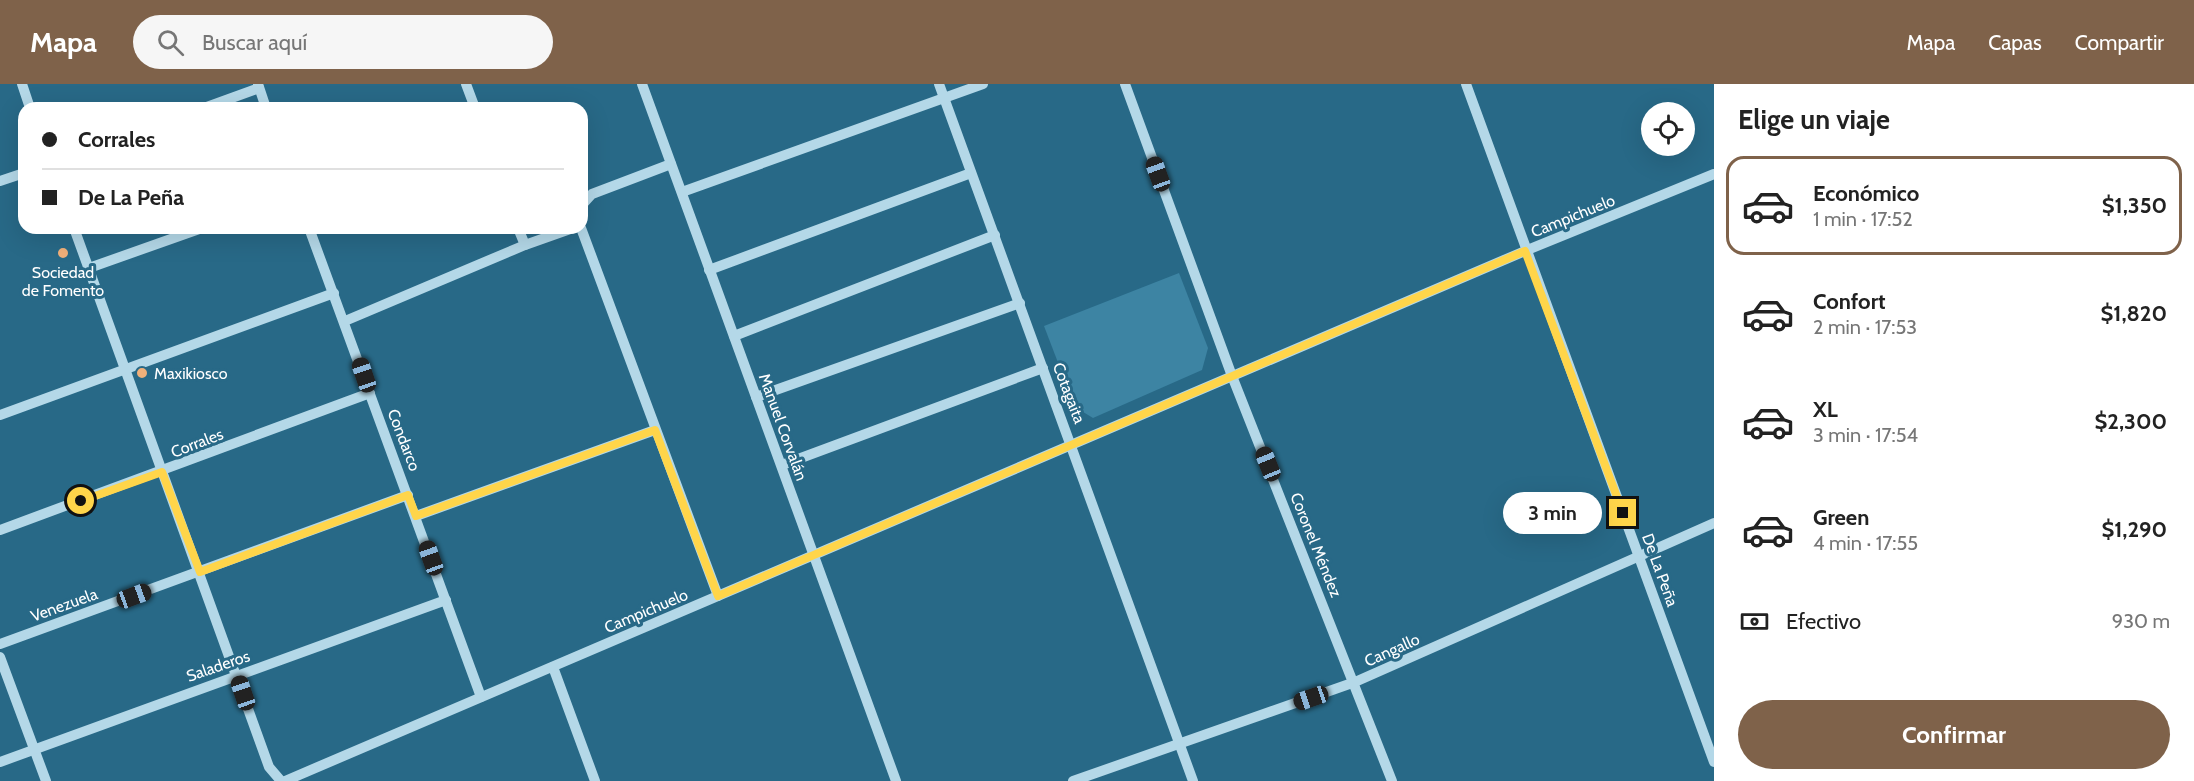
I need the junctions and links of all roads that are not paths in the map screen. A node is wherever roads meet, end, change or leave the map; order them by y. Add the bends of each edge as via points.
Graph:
1 (22, 84) edge
2 (466, 84) edge
3 (642, 84) edge
4 (939, 84) edge
5 (983, 84) edge
6 (1125, 84) edge
7 (1466, 84) edge
8 (259, 86) edge
9 (944, 97) junction
10 (28, 102) edge
11 (219, 102) edge
12 (264, 102) edge
13 (473, 102) edge
14 (671, 164) junction
15 (970, 173) junction
16 (1714, 174) edge
17 (18, 175) edge
18 (0, 182) edge
19 (682, 192) junction
20 (588, 198) edge
21 (76, 234) edge
22 (185, 234) edge
23 (311, 234) edge
24 (520, 234) edge
25 (556, 234) edge
26 (583, 234) edge
27 (994, 235) junction
28 (525, 245) junction
29 (1525, 251) junction
30 (89, 267) junction
31 (709, 270) junction
32 (334, 293) junction
33 (1020, 303) junction
34 (345, 321) junction
35 (734, 336) junction
36 (1043, 368) junction
37 (126, 369) junction
38 (1232, 376) junction
39 (370, 393) junction
40 (756, 397) junction
41 (0, 415) edge
42 (655, 430) junction
43 (1072, 445) junction
44 (782, 465) junction
45 (162, 472) junction
46 (408, 495) junction
47 (416, 516) junction
48 (1714, 523) edge
49 (0, 530) edge
50 (813, 556) junction
51 (1639, 556) junction
52 (200, 572) junction
53 (718, 596) junction
54 (446, 600) junction
55 (0, 644) edge
56 (0, 657) edge
57 (553, 667) junction
58 (237, 675) junction
59 (1355, 682) junction
60 (481, 697) junction
61 (1180, 744) junction
62 (35, 749) junction
63 (0, 762) edge
64 (1714, 762) edge
65 (46, 781) edge
66 (283, 781) edge
67 (595, 781) edge
68 (896, 781) edge
69 (1073, 781) edge
70 (1193, 781) edge
71 (1392, 781) edge

1 - 10 street
2 - 13 street
3 - 14 street, Manuel Corvalán
4 - 9 street, Cotagaita
5 - 9 street
6 - 38 street, Coronel Méndez
7 - 29 street, De La Peña
8 - 11 street
8 - 12 street
9 - 15 street, Cotagaita
9 - 19 street
14 - 19 street, Manuel Corvalán
14 - 20 street
15 - 27 street, Cotagaita
15 - 31 street
16 - 29 street, Campichuelo
17 - 18 street
19 - 31 street, Manuel Corvalán
21 - 30 street
22 - 30 street
23 - 32 street, Condarco
24 - 28 street
25 - 28 street
26 - 42 street
27 - 33 street, Cotagaita
27 - 35 street
28 - 34 street
29 - 38 street, Campichuelo
29 - 51 street, De La Peña
30 - 37 street
31 - 35 street, Manuel Corvalán
32 - 34 street, Condarco
32 - 37 street
33 - 36 street, Cotagaita
33 - 40 street
34 - 39 street, Condarco
35 - 40 street, Manuel Corvalán
36 - 43 street, Cotagaita
36 - 44 street
37 - 41 street
37 - 45 street
38 - 43 street, Campichuelo
38 - 59 street, Coronel Méndez
39 - 45 street, Corrales
39 - 46 street, Condarco
40 - 44 street, Manuel Corvalán
42 - 47 street
42 - 53 street
43 - 50 street, Campichuelo
43 - 61 street, Cotagaita
44 - 50 street, Manuel Corvalán
45 - 49 street, Corrales
45 - 52 street
46 - 47 street, Condarco
46 - 52 street, Venezuela
47 - 54 street, Condarco
48 - 51 street, Cangallo
50 - 53 street, Campichuelo
50 - 68 street, Manuel Corvalán
51 - 59 street, Cangallo
51 - 64 street, De La Peña
52 - 55 street, Venezuela
52 - 58 street
53 - 57 street, Campichuelo
54 - 58 street, Saladeros
54 - 60 street, Condarco
56 - 62 street
57 - 60 street, Campichuelo
57 - 67 street
58 - 62 street, Saladeros
58 - 66 street via 269,767
59 - 61 street, Cangallo
59 - 71 street, Coronel Méndez
60 - 66 street, Campichuelo
61 - 69 street, Cangallo
61 - 70 street, Cotagaita
62 - 63 street, Saladeros
62 - 65 street

